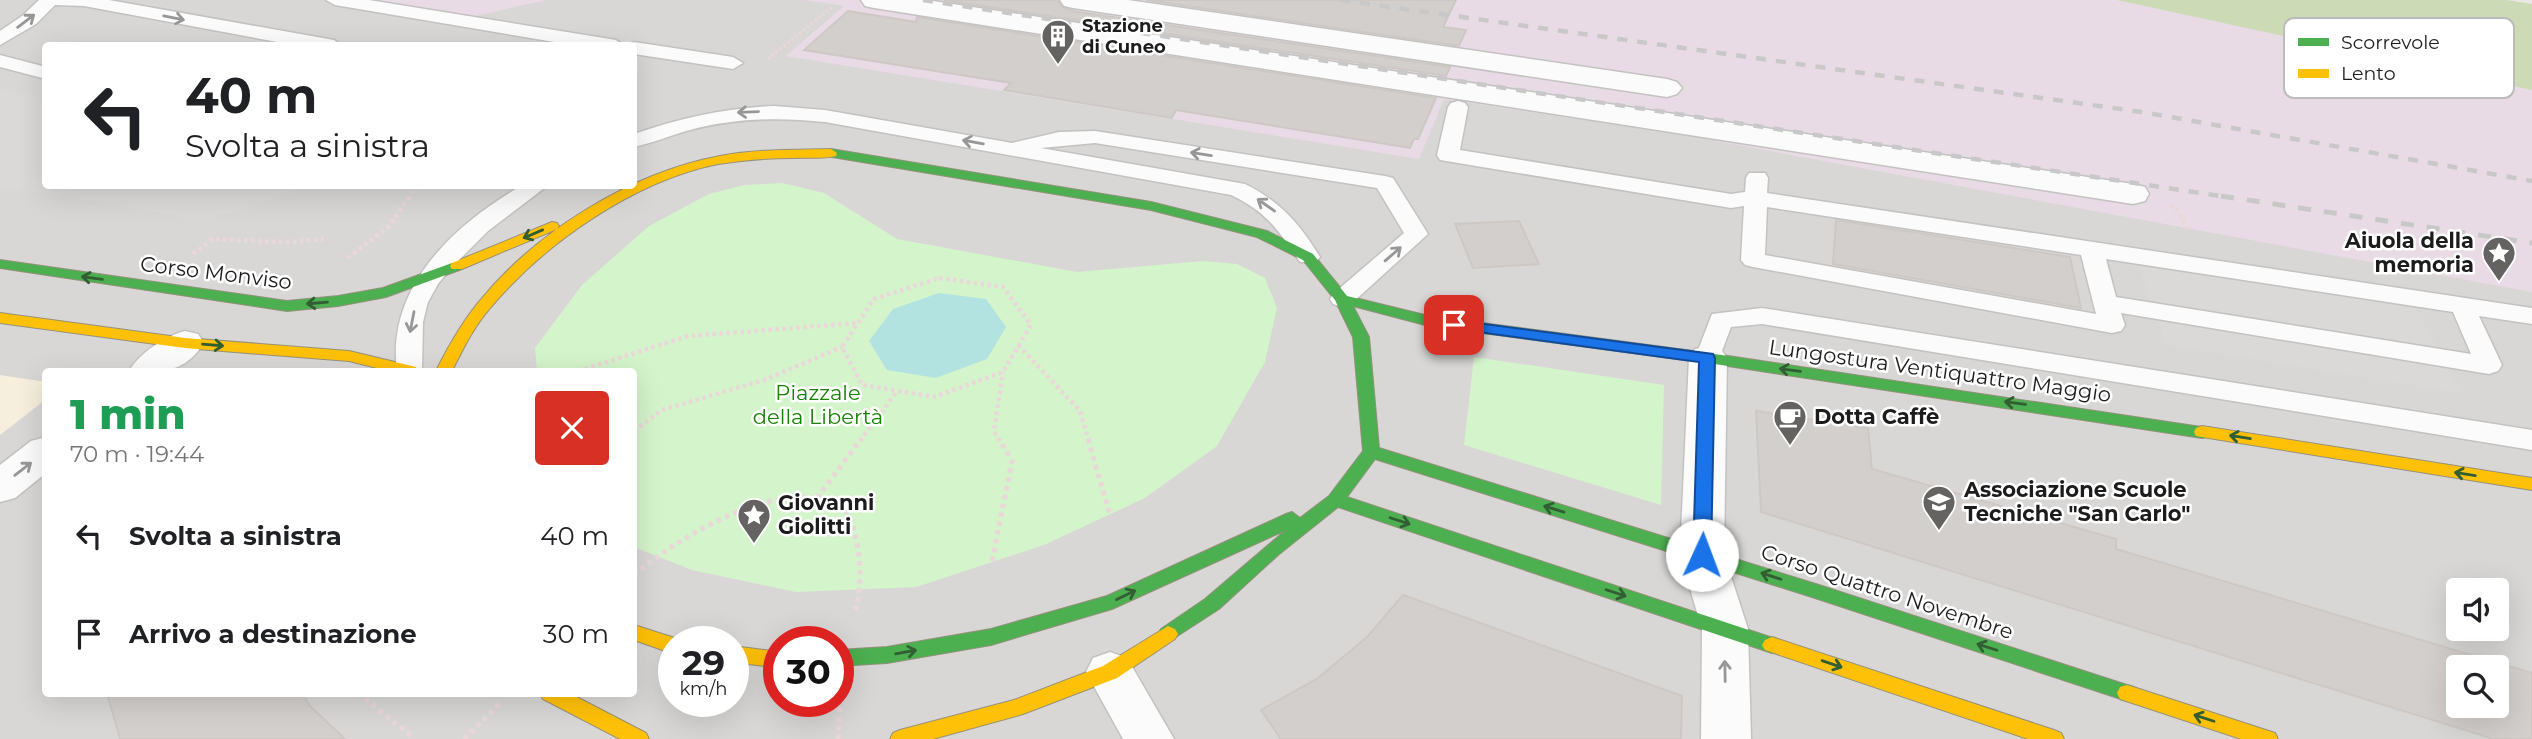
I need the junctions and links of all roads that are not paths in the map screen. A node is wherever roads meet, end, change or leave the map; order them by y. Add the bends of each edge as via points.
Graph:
1 (49, 0) edge
2 (58, 0) edge
3 (335, 0) edge
4 (874, 0) edge
5 (1073, 0) edge
6 (0, 39) edge
7 (312, 42) edge
8 (590, 42) edge
9 (637, 48) edge
10 (0, 61) edge
11 (733, 63) dead end
12 (42, 73) edge
13 (1667, 88) dead end
14 (1458, 107) dead end
15 (637, 140) edge
16 (1007, 148) junction
17 (1756, 188) junction
18 (531, 189) edge
19 (2133, 194) dead end
20 (618, 198) junction
21 (2091, 247) junction
22 (1308, 257) junction
23 (0, 264) edge
24 (429, 278) junction
25 (1342, 299) junction
26 (2105, 303) junction
27 (2462, 305) junction
28 (2532, 316) edge
29 (0, 318) edge
30 (185, 343) junction
31 (1707, 358) junction
32 (152, 368) edge
33 (398, 368) edge
34 (410, 368) edge
35 (445, 368) edge
36 (2532, 440) edge
37 (1371, 452) junction
38 (42, 455) edge
39 (2532, 484) edge
40 (0, 487) edge
41 (1335, 500) junction
42 (1702, 555) junction
43 (1725, 629) junction
44 (637, 634) edge
45 (658, 641) edge
46 (854, 657) edge
47 (1110, 672) junction
48 (558, 697) edge
49 (639, 739) edge
50 (900, 739) edge
51 (1149, 739) edge
52 (1726, 739) edge
53 (2054, 739) edge
54 (2268, 739) edge

6 -> 1 lane
2 -> 7 lane
3 - 8 lane
4 - 19 street
5 - 13 street
9 - 11 lane
10 - 12 lane
14 - 17 lane via 1448,155 1731,201
16 -> 15 lane via 789,111 738,112 700,119
22 -> 16 lane via 1286,221 1264,201 1237,189
25 -> 16 lane via 1416,234 1385,183 1095,137
17 - 21 lane
17 - 26 lane via 1753,260 2112,325
18 - 24 lane via 478,226
20 - 22 main road via 684,169 757,155 840,153 1151,206 1262,234
20 -> 24 main road, Corso Monviso
20 - 35 main road via 537,252 488,299 454,346
21 - 26 lane
21 - 27 lane
22 - 25 main road
24 -> 23 main road, Corso Monviso via 362,297 286,306
24 -> 34 lane via 410,320
25 - 31 main road, Lungostura Ventiquattro Maggio via 1429,321
25 - 37 main road via 1360,337
26 - 27 lane via 2489,365
27 - 28 lane
29 - 30 main road
30 - 32 street
30 -> 33 main road via 349,356
31 - 36 lane via 1721,320 1762,316
39 -> 31 main road, Lungostura Ventiquattro Maggio
31 - 42 street
37 - 41 main road
42 -> 37 main road, Corso Quattro Novembre
40 -> 38 street
41 -> 43 main road
46 -> 41 main road via 991,637 1112,602
41 - 47 main road via 1212,604
42 - 43 street
54 -> 42 main road, Corso Quattro Novembre
52 -> 43 street
43 -> 53 main road
44 - 45 main road
47 - 50 main road via 1016,708
47 - 51 street
48 - 49 main road

